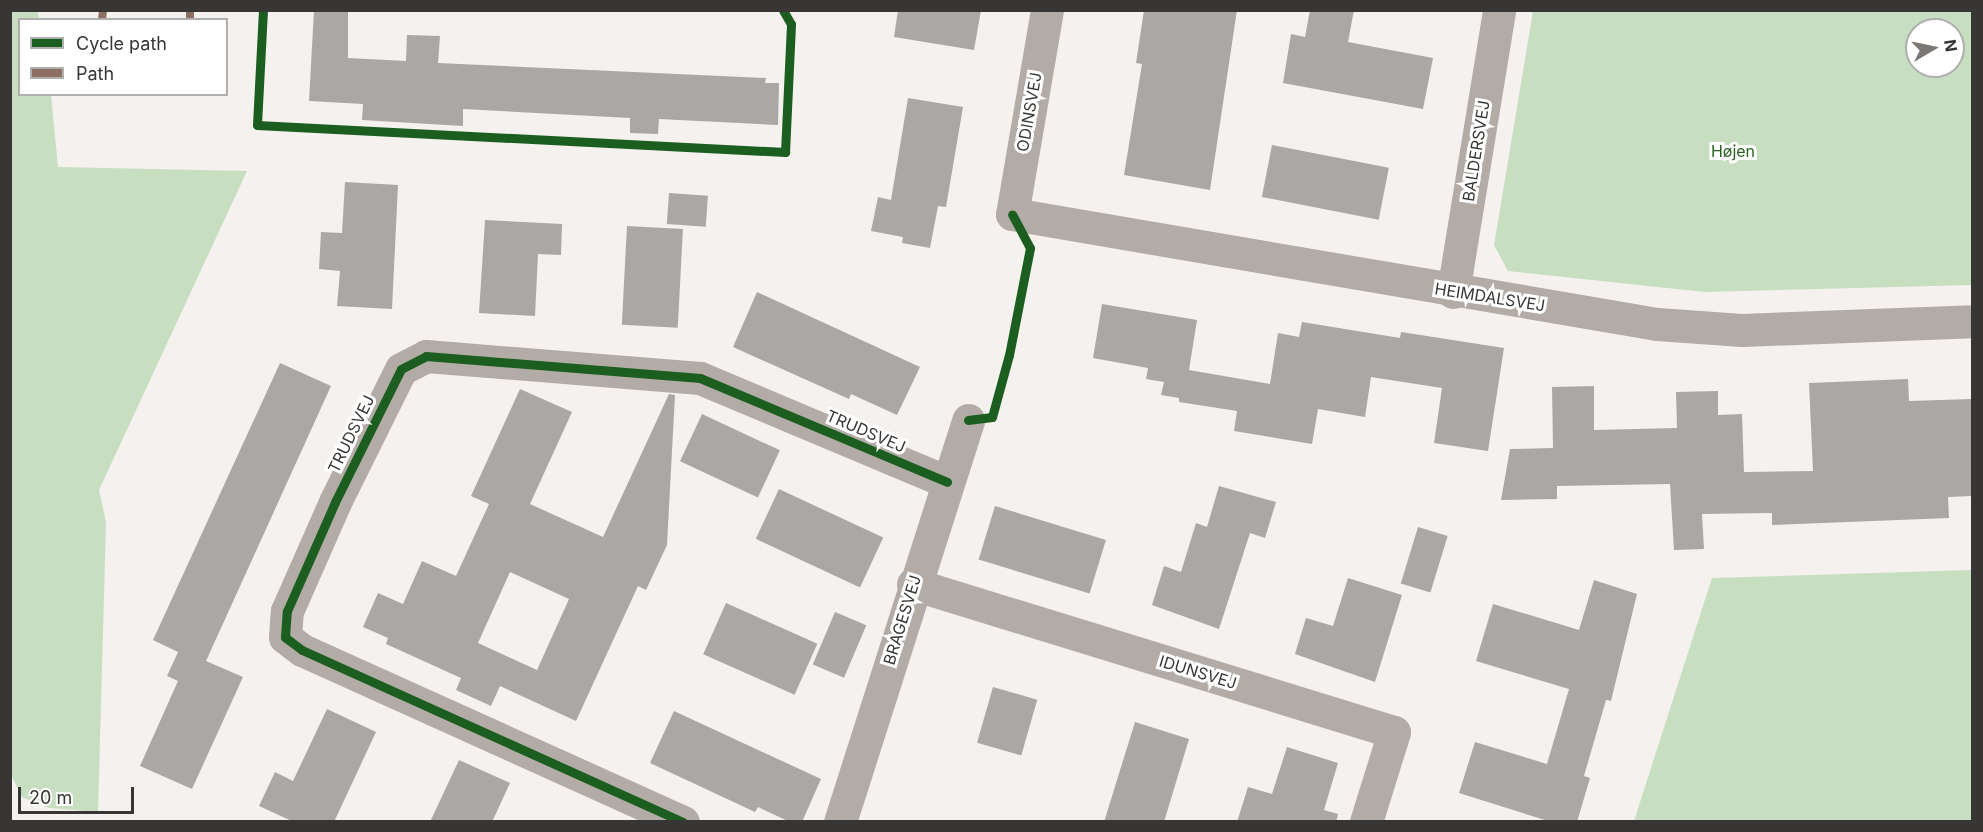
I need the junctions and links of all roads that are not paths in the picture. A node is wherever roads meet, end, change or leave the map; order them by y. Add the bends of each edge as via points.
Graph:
1 (1047, 10) edge
2 (1500, 10) edge
3 (1012, 214) joint
4 (1452, 292) junction
5 (1972, 321) edge
6 (968, 420) dead end
7 (947, 482) junction
8 (913, 584) junction
9 (683, 822) edge
10 (840, 822) edge
11 (1366, 822) edge

1 - 3 street, ODINSVEJ
2 - 4 street, BALDERSVEJ
3 - 4 street, HEIMDALSVEJ
4 - 5 street, HEIMDALSVEJ via 1708,329
6 - 7 street, BRAGESVEJ
7 - 8 street, BRAGESVEJ
7 - 9 street, TRUDSVEJ via 700,378 426,356 401,369 292,600 283,624 285,637 302,650
8 - 10 street, BRAGESVEJ
8 - 11 street, IDUNSVEJ via 1394,732

